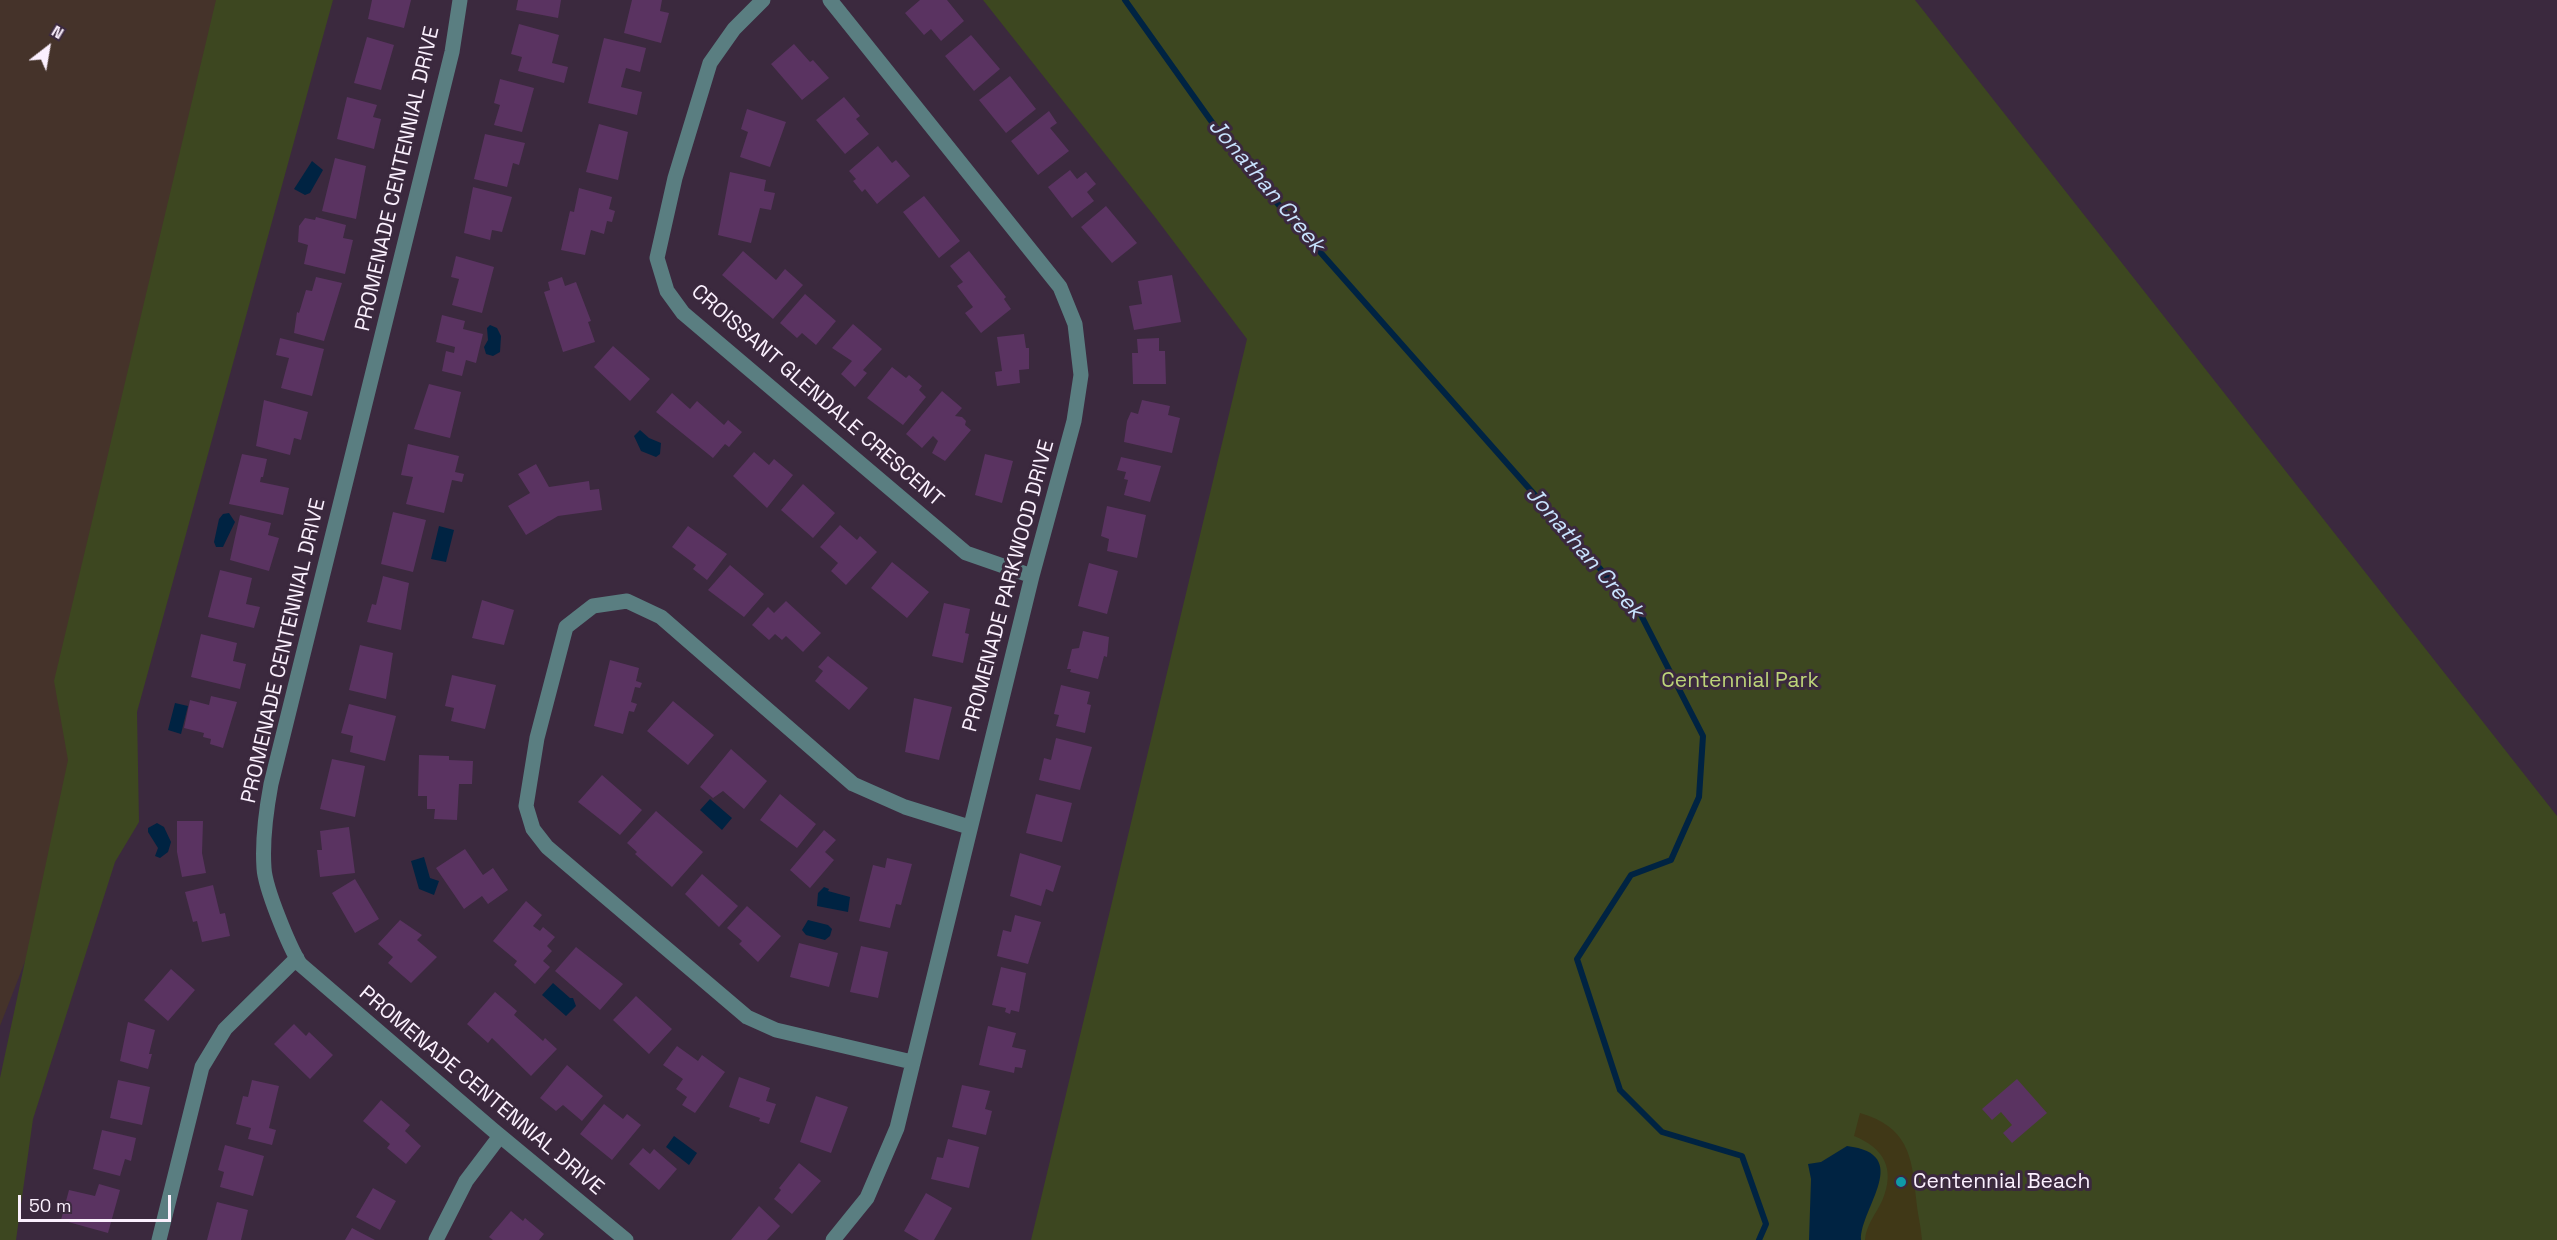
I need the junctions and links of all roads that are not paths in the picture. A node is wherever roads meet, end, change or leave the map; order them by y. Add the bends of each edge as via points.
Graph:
1 (460, 0) edge
2 (763, 0) edge
3 (830, 0) edge
4 (1032, 576) junction
5 (969, 827) junction
6 (297, 958) junction
7 (912, 1062) junction
8 (500, 1136) junction
9 (159, 1240) edge
10 (436, 1240) edge
11 (626, 1240) edge
12 (833, 1240) edge

1 - 6 street, PROMENADE CENTENNIAL DRIVE via 452,52 266,808 264,870 288,943
2 - 4 street, CROISSANT GLENDALE CRESCENT via 734,29 710,63 702,85 657,258 667,291 683,313 966,553
3 - 4 street, PROMENADE PARKWOOD DRIVE via 1060,287 1075,324 1081,375 1074,421
4 - 5 street, PROMENADE PARKWOOD DRIVE
5 - 7 street, PROMENADE PARKWOOD DRIVE
5 - 7 street via 905,807 853,784 661,617 627,601 592,606 566,627 537,738 526,806 533,829 547,847 747,1017 776,1030
6 - 8 street, PROMENADE CENTENNIAL DRIVE
6 - 9 street via 225,1029 202,1067
7 - 12 street, PROMENADE PARKWOOD DRIVE via 897,1128 867,1198
8 - 10 street via 466,1181
8 - 11 street, PROMENADE CENTENNIAL DRIVE

